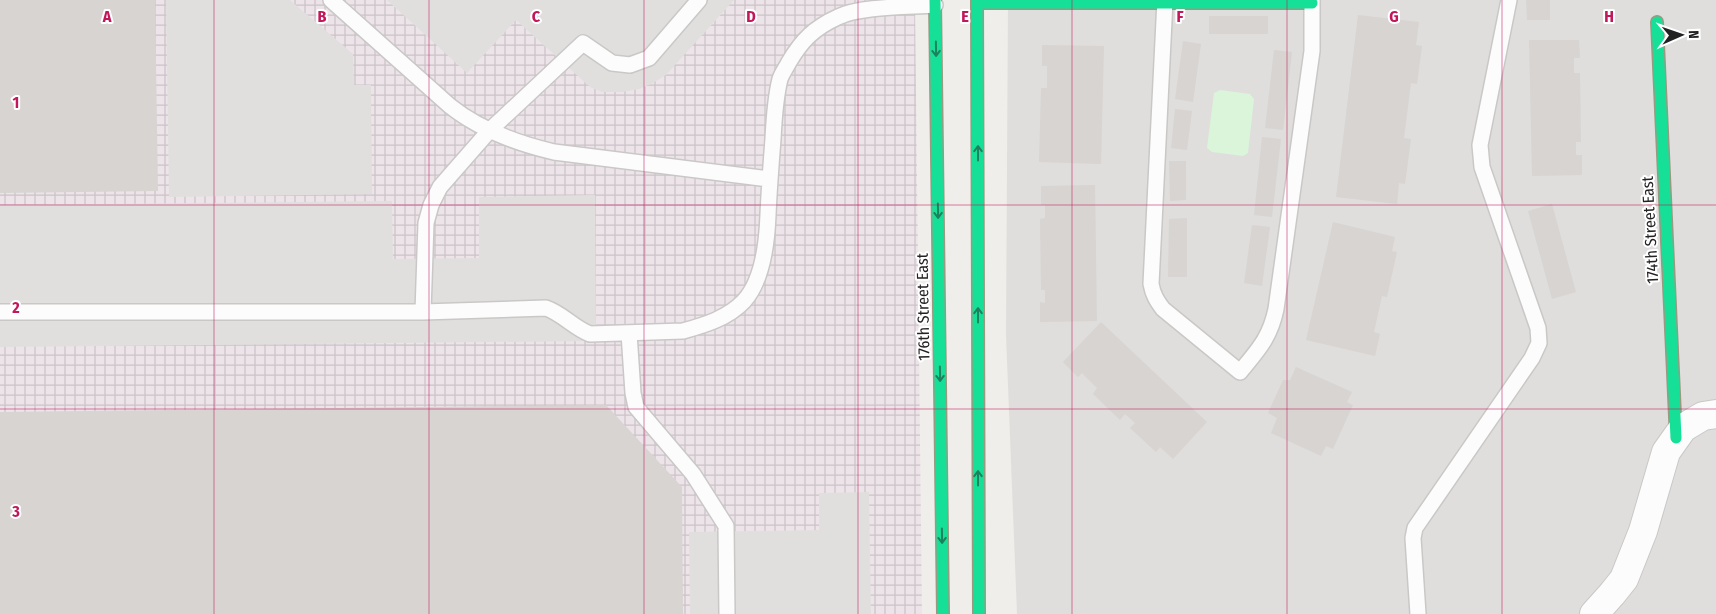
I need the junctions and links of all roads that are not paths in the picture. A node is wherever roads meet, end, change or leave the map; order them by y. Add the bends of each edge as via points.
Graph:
1 (330, 0) edge
2 (699, 0) edge
3 (1509, 0) edge
4 (977, 1) edge
5 (1165, 1) edge
6 (1312, 1) edge
7 (935, 2) edge
8 (1657, 22) dead end
9 (489, 131) junction
10 (770, 179) junction
11 (0, 312) edge
12 (423, 312) junction
13 (629, 333) junction
14 (1716, 414) edge
15 (1676, 438) junction
16 (727, 614) edge
17 (943, 614) edge
18 (979, 614) edge
19 (1418, 614) edge
20 (1594, 614) edge

1 - 9 lane via 450,106
2 - 9 lane via 649,58 630,65 612,63 583,43
3 - 19 lane via 1480,156 1538,328 1539,343 1532,358 1415,528
4 - 5 main road
18 -> 4 main road
5 - 6 main road
5 - 6 lane via 1152,291 1163,309 1240,372 1265,341 1273,325 1312,51
7 - 10 lane via 860,10 839,16 813,31 799,46 781,77 775,107
7 -> 17 main road, 176th Street East
8 - 15 main road, 174th Street East
9 - 10 lane via 554,152
9 - 12 lane via 440,187 431,205 426,223
10 - 13 lane via 767,240 762,266 744,300 714,322 698,327 683,331
11 - 12 lane
12 - 13 lane via 546,308 590,334
13 - 16 lane via 632,393 636,407 693,474 726,526
14 - 15 street via 1694,420
15 - 20 street via 1666,452 1643,532 1624,579

